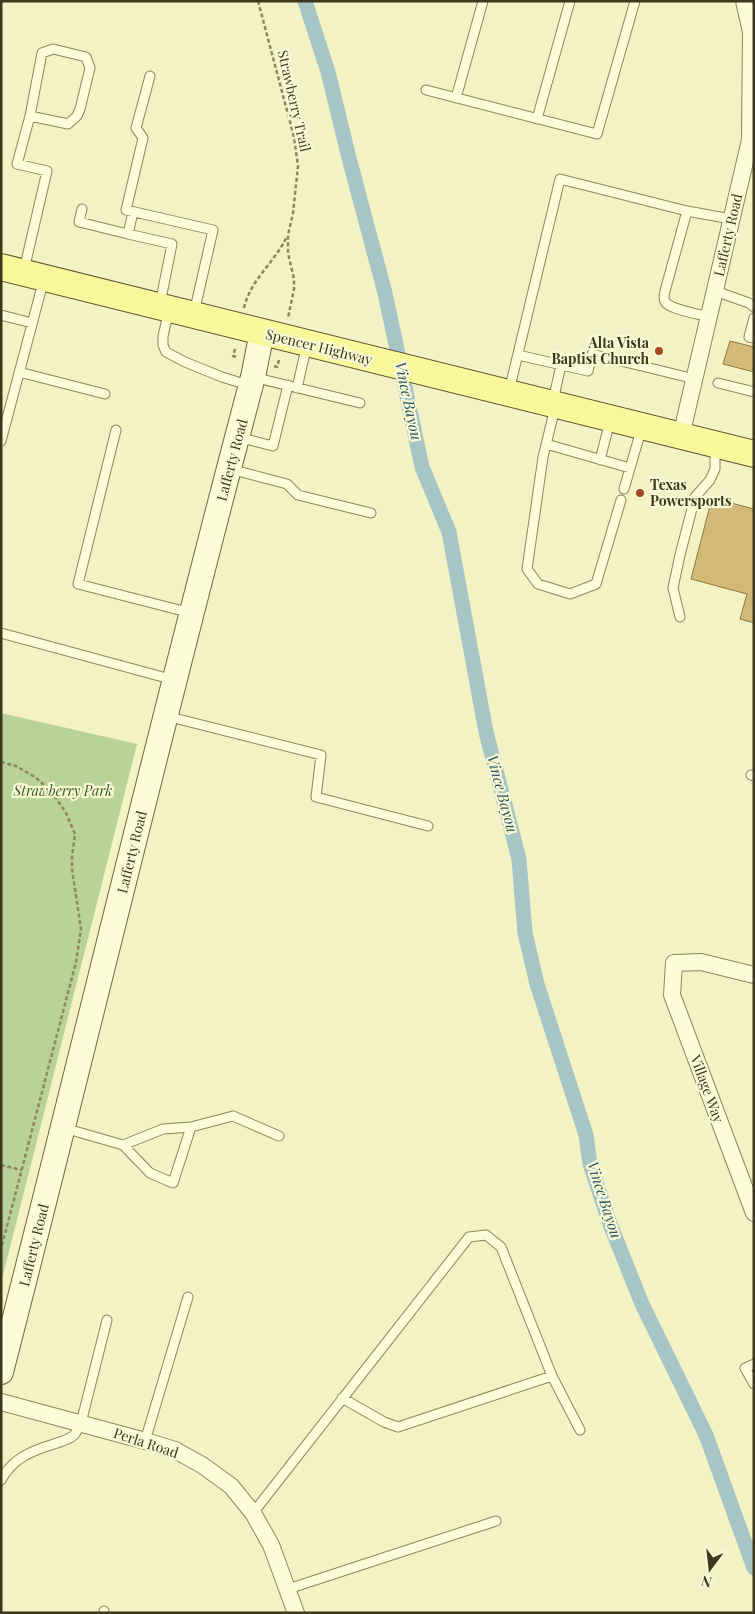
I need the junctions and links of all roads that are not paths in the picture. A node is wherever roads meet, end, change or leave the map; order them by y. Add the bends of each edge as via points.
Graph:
1 (484, 1) edge
2 (570, 1) edge
3 (635, 1) edge
4 (744, 1) edge
5 (752, 66) edge
6 (150, 76) dead end
7 (426, 90) dead end
8 (456, 98) junction
9 (30, 116) junction
10 (537, 119) junction
11 (750, 159) edge
12 (82, 209) dead end
13 (687, 211) junction
14 (133, 212) junction
15 (732, 219) junction
16 (128, 234) junction
17 (23, 273) edge
18 (715, 291) junction
19 (754, 307) edge
20 (174, 311) junction
21 (1, 315) edge
22 (709, 317) junction
23 (754, 318) edge
24 (32, 323) junction
25 (262, 332) junction
26 (754, 338) edge
27 (307, 344) junction
28 (518, 355) junction
29 (561, 365) junction
30 (19, 372) junction
31 (248, 373) junction
32 (695, 379) junction
33 (718, 383) dead end
34 (288, 385) junction
35 (297, 388) junction
36 (754, 392) edge
37 (105, 394) dead end
38 (508, 394) junction
39 (360, 403) dead end
40 (554, 405) junction
41 (610, 419) junction
42 (642, 427) junction
43 (116, 430) dead end
44 (682, 436) junction
45 (238, 437) junction
46 (2, 438) edge
47 (546, 444) junction
48 (714, 445) junction
49 (754, 454) edge
50 (600, 460) junction
51 (630, 468) junction
52 (229, 469) junction
53 (624, 489) dead end
54 (620, 500) dead end
55 (371, 513) dead end
56 (192, 613) junction
57 (680, 617) dead end
58 (1, 633) edge
59 (174, 680) junction
60 (165, 716) junction
61 (428, 826) dead end
62 (754, 975) edge
63 (191, 1127) junction
64 (64, 1128) junction
65 (279, 1136) dead end
66 (122, 1145) junction
67 (754, 1213) edge
68 (188, 1297) dead end
69 (107, 1320) dead end
70 (754, 1364) edge
71 (1, 1372) edge
72 (552, 1376) junction
73 (754, 1384) edge
74 (342, 1398) junction
75 (1, 1402) edge
76 (81, 1423) junction
77 (580, 1430) dead end
78 (145, 1441) junction
79 (1, 1480) edge
80 (253, 1513) junction
81 (496, 1521) dead end
82 (288, 1589) junction
83 (296, 1613) edge

1 - 8 lane
2 - 10 lane
3 - 10 lane via 597,134
4 - 5 street, Lafferty Road via 752,32
5 - 11 street, Lafferty Road
6 - 14 lane via 136,128 143,138 126,210
7 - 8 lane
8 - 10 lane
9 - 9 lane via 42,53 52,49 86,57 90,68 77,116 68,124
9 - 17 lane via 17,164 47,171
11 - 15 street, Lafferty Road
12 - 16 lane via 79,222
13 - 15 lane
13 - 22 lane via 664,299 672,307
13 - 28 lane via 560,179
14 - 16 lane
14 - 20 lane via 213,230
15 - 18 street, Lafferty Road
16 - 20 lane via 172,244
17 - 20 main road, Spencer Highway
17 - 24 lane
18 - 19 lane
18 - 22 street, Lafferty Road
20 - 25 main road, Spencer Highway
20 - 31 lane via 163,336 166,352 222,377
21 - 24 lane
22 - 32 street, Lafferty Road
23 - 26 lane via 750,337
24 - 30 lane
25 - 27 main road, Spencer Highway
25 - 31 street, Lafferty Road
27 - 35 lane
27 - 38 main road, Spencer Highway
28 - 29 lane
28 - 38 lane
29 - 32 lane via 588,371 592,354
29 - 40 lane
30 - 37 lane
30 - 46 lane
31 - 34 lane
31 - 45 street, Lafferty Road
32 - 44 street, Lafferty Road
33 - 36 lane
34 - 35 lane
34 - 45 lane via 274,446
35 - 39 lane
38 - 40 main road, Spencer Highway
40 - 41 main road, Spencer Highway
40 - 47 lane
41 - 42 main road, Spencer Highway
41 - 50 lane
42 - 44 main road, Spencer Highway
42 - 51 lane
43 - 56 lane via 78,584
44 - 48 main road, Spencer Highway
45 - 52 street, Lafferty Road
47 - 50 lane
47 - 54 lane via 526,569 538,584 570,594 596,584
48 - 49 main road, Spencer Highway
48 - 57 lane via 715,468 710,480 695,497 673,588
50 - 51 lane
51 - 53 lane
52 - 55 lane via 288,484 298,495
52 - 56 street, Lafferty Road
56 - 59 street, Lafferty Road
58 - 59 lane
59 - 60 street, Lafferty Road
60 - 61 lane via 321,755 316,797
60 - 64 street, Lafferty Road
62 - 67 street, Village Way via 700,962 674,963 672,995
63 - 65 lane via 232,1116
63 - 66 lane via 163,1129
63 - 66 lane via 173,1183 150,1173
64 - 66 lane
64 - 71 street, Lafferty Road
68 - 78 lane
69 - 76 lane
70 - 73 lane via 745,1368
72 - 74 lane via 398,1428
72 - 74 lane via 500,1247 486,1235 469,1237
72 - 77 lane
74 - 80 lane
75 - 76 street, Perla Road
76 - 78 street, Perla Road
76 - 79 lane via 68,1439 20,1458 8,1468
78 - 80 street, Perla Road via 175,1450 202,1465 231,1486
80 - 82 street, Perla Road via 272,1545
81 - 82 lane
82 - 83 street, Perla Road

